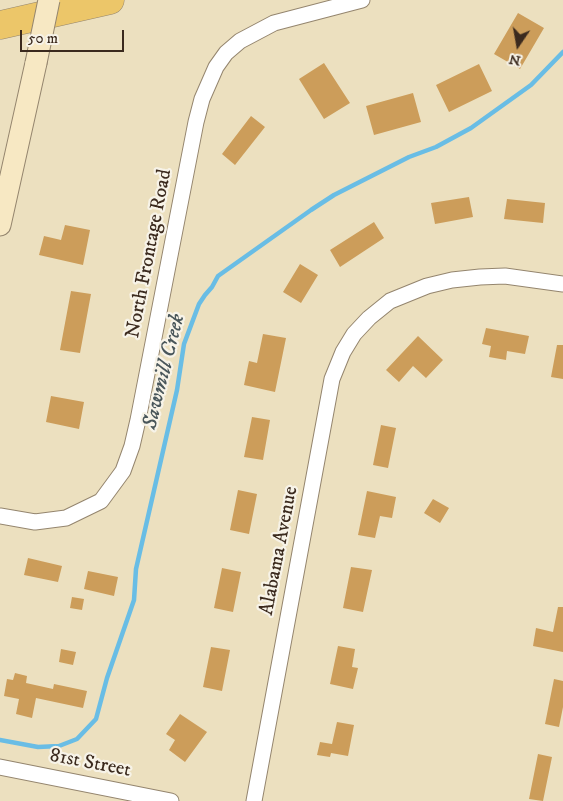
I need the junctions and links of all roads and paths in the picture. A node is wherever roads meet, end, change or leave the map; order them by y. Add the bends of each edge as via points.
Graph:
1 (49, 0) edge
2 (110, 0) edge
3 (362, 0) edge
4 (0, 25) edge
5 (0, 225) edge
6 (563, 284) edge
7 (0, 516) edge
8 (0, 766) edge
9 (172, 801) edge
10 (254, 801) edge

1 - 5 street, bridge
2 - 4 highway
3 - 7 street, North Frontage Road via 274,22 240,41 216,66 196,122 138,420 123,471 101,501 66,518 35,522
6 - 10 street, Alabama Avenue via 505,276 452,280 422,288 390,301 369,318 343,352 332,379
8 - 9 street, 81st Street

